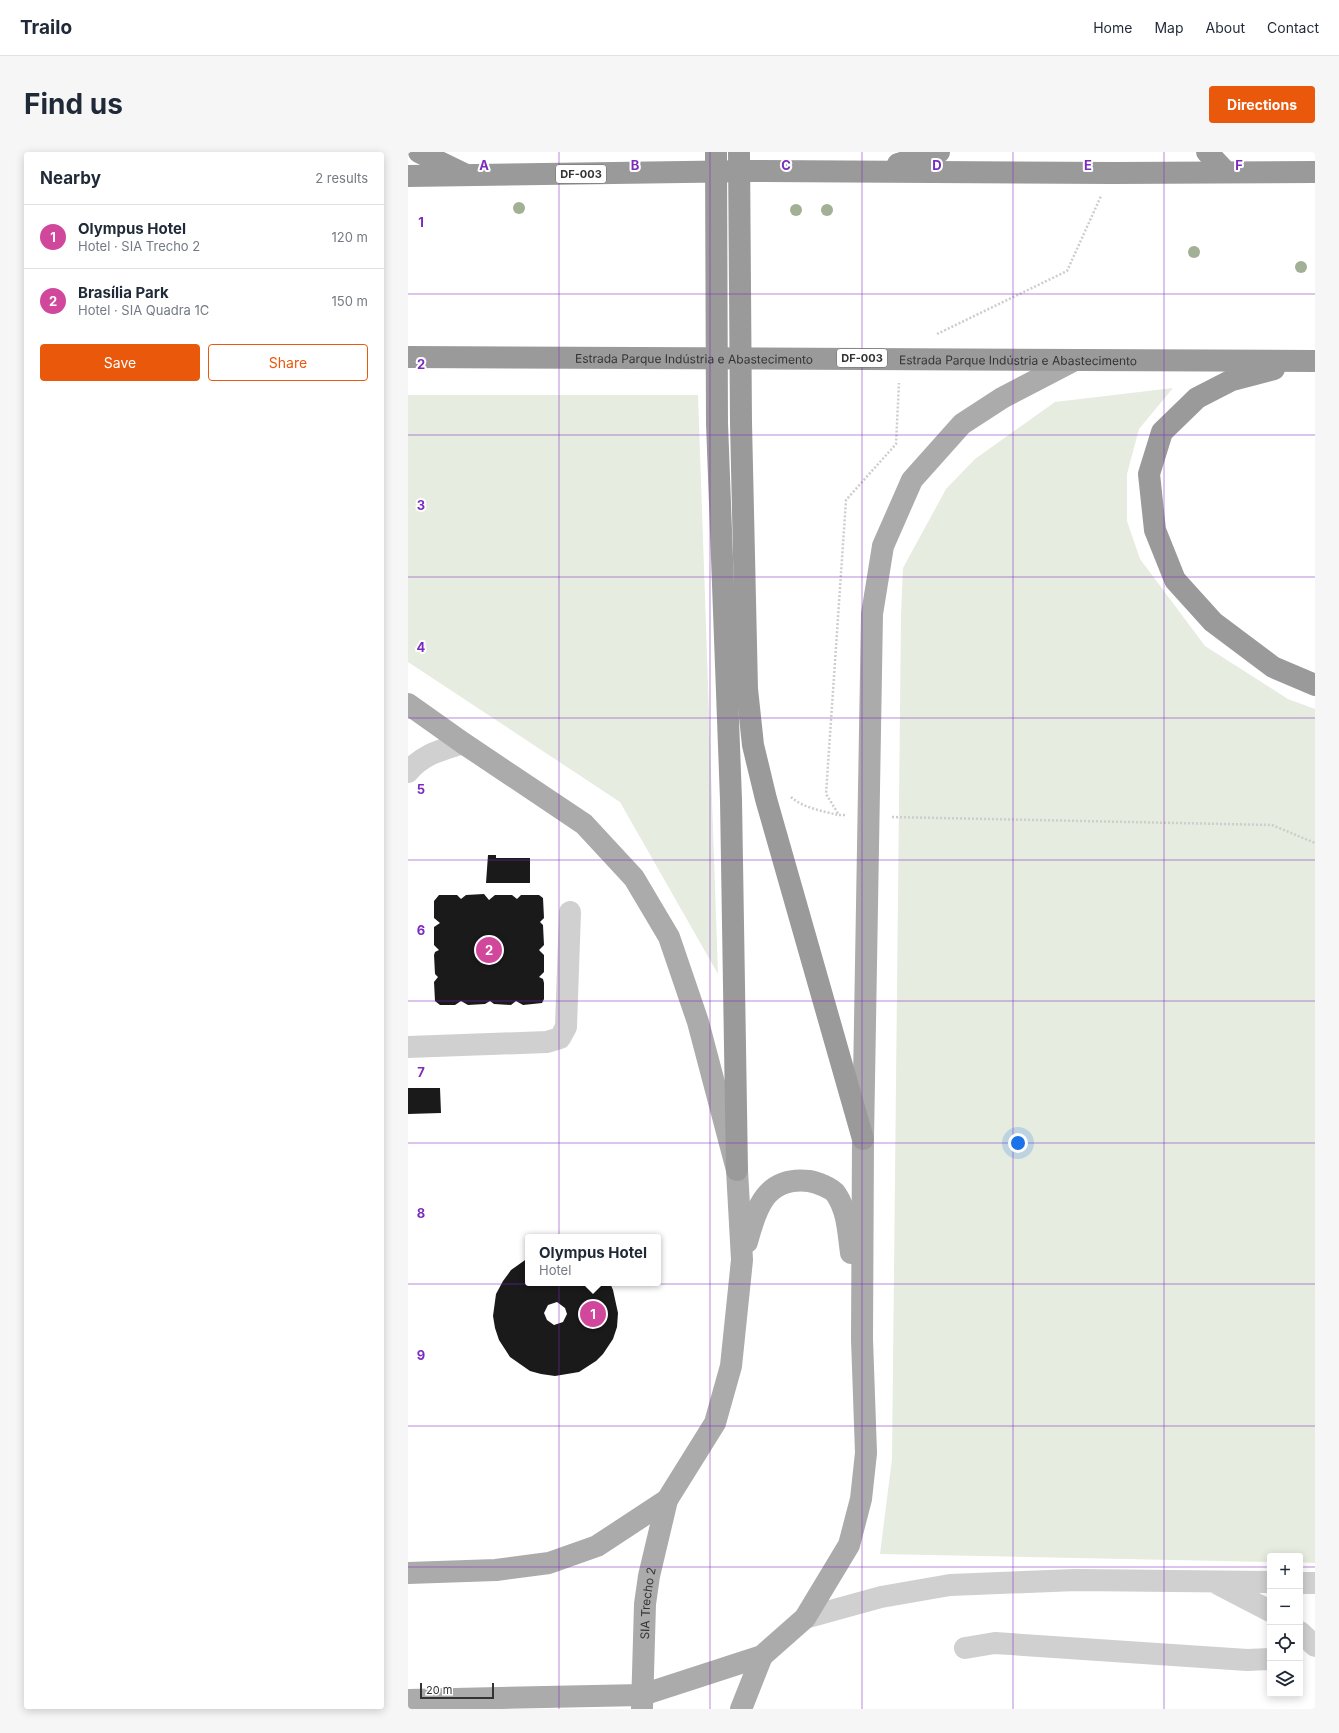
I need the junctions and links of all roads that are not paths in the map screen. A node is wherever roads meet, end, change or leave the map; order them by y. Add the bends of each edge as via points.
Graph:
1 (419, 152) edge
2 (716, 152) edge
3 (739, 152) edge
4 (939, 152) edge
5 (1207, 152) edge
6 (876, 171) junction
7 (1226, 172) junction
8 (1315, 172) edge
9 (408, 176) edge
10 (469, 176) junction
11 (408, 357) edge
12 (1073, 361) junction
13 (1312, 361) edge
14 (1315, 685) edge
15 (408, 704) edge
16 (463, 743) junction
17 (408, 772) edge
18 (570, 912) dead end
19 (408, 1047) edge
20 (863, 1139) junction
21 (737, 1170) junction
22 (742, 1260) junction
23 (862, 1340) junction
24 (668, 1500) junction
25 (408, 1573) edge
26 (1213, 1582) junction
27 (1267, 1582) edge
28 (1303, 1583) edge
29 (1315, 1583) edge
30 (1267, 1609) edge
31 (805, 1618) junction
32 (1303, 1635) edge
33 (1315, 1647) edge
34 (965, 1648) dead end
35 (1303, 1652) edge
36 (762, 1656) junction
37 (1267, 1659) edge
38 (408, 1700) edge
39 (642, 1702) edge
40 (741, 1709) edge

1 - 10 highway
2 - 21 highway, bridge via 717,424 731,800
3 - 20 highway, bridge via 741,422 747,689 753,745
4 - 6 highway
5 - 7 highway
6 - 7 highway, DF-003
6 - 10 highway, DF-003
7 - 8 highway, DF-003
9 - 10 highway, DF-003
11 - 12 highway, Estrada Parque Indústria e Abastecimento / DF-003
12 - 13 highway, Estrada Parque Indústria e Abastecimento / DF-003
12 - 20 main road via 1002,398 962,424 912,480 883,546 872,614
13 - 14 highway via 1232,380 1197,398 1162,432 1149,474 1154,530 1175,580 1213,622 1267,663
15 - 16 main road
16 - 17 street via 434,752 416,762
16 - 21 main road via 584,824 634,878 669,937 698,1022
18 - 19 street via 566,1027 560,1038 547,1042
20 - 23 main road
21 - 22 main road
22 - 23 main road via 756,1212 763,1198 776,1186 795,1179 814,1181 835,1192 846,1214
22 - 24 main road via 731,1366 715,1423
23 - 31 main road via 866,1453 861,1499 849,1545
24 - 25 main road via 597,1546 549,1563 496,1570
24 - 39 main road, SIA Trecho 2 via 649,1576 645,1604
26 - 27 street
26 - 30 street
26 - 31 street via 1076,1580 950,1585 880,1597
28 - 29 street
31 - 36 main road
32 - 33 street
33 - 35 street
34 - 37 street via 996,1644
36 - 39 main road
36 - 40 main road
38 - 39 main road

